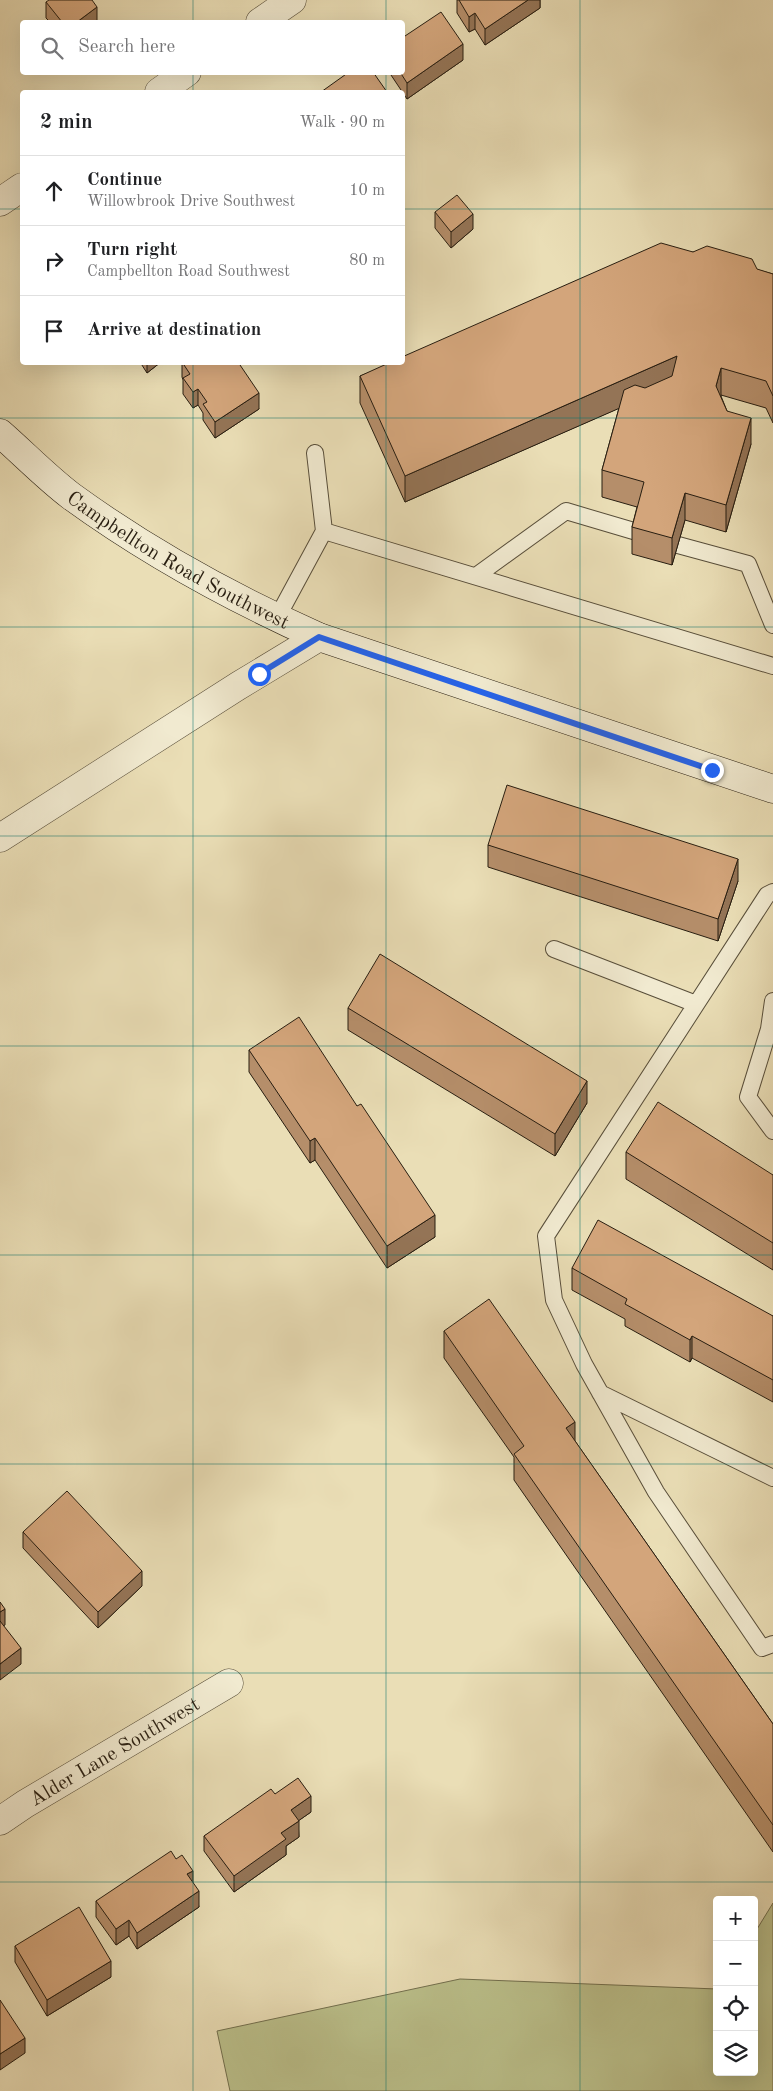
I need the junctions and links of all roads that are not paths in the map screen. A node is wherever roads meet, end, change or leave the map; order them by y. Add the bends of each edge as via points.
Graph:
1 (292, 0) edge
2 (263, 20) edge
3 (184, 75) edge
4 (162, 90) edge
5 (20, 188) edge
6 (0, 202) edge
7 (0, 433) edge
8 (315, 453) dead end
9 (324, 531) junction
10 (637, 532) edge
11 (678, 545) edge
12 (476, 576) junction
13 (276, 618) junction
14 (773, 625) edge
15 (319, 637) junction
16 (773, 666) edge
17 (773, 789) edge
18 (0, 838) edge
19 (773, 892) edge
20 (554, 949) dead end
21 (773, 1001) edge
22 (696, 1004) junction
23 (771, 1029) edge
24 (773, 1131) edge
25 (600, 1393) junction
26 (773, 1478) edge
27 (773, 1644) edge
28 (229, 1683) dead end
29 (0, 1821) edge

1 - 2 main road
3 - 4 main road
5 - 6 main road
7 - 13 main road, Campbellton Road Southwest via 70,495 148,548
8 - 9 lane
9 - 12 lane
9 - 13 lane
10 - 12 lane via 566,511
11 - 14 lane via 748,564
12 - 16 lane
13 - 15 main road, Campbellton Road Southwest
15 - 17 main road, Campbellton Road Southwest
15 - 18 main road
19 - 22 lane via 767,895
20 - 22 lane
21 - 23 lane
22 - 25 lane via 546,1236 554,1300
23 - 24 lane via 748,1097
25 - 26 lane
25 - 27 lane via 656,1492 762,1648
28 - 29 main road, Alder Lane Southwest

